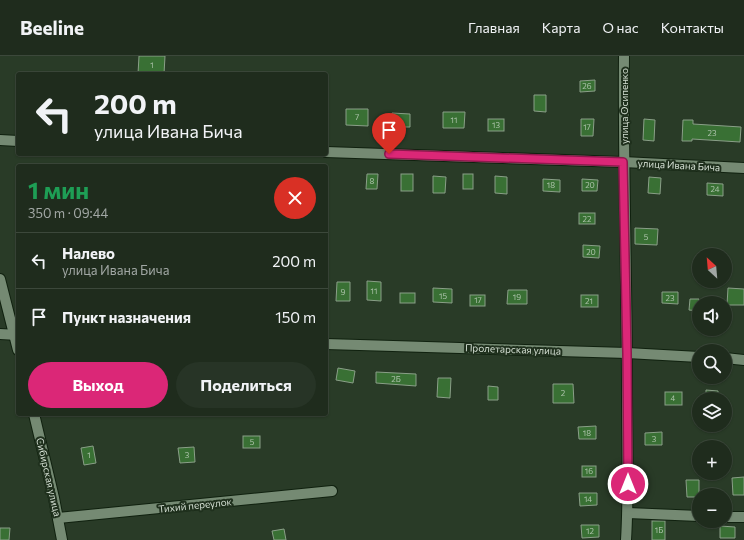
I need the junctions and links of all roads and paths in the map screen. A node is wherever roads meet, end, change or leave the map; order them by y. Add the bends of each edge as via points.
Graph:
1 (624, 56) edge
2 (0, 140) edge
3 (16, 141) edge
4 (328, 152) edge
5 (623, 162) junction
6 (744, 168) edge
7 (0, 279) edge
8 (0, 334) edge
9 (16, 335) edge
10 (328, 344) edge
11 (627, 353) junction
12 (692, 357) edge
13 (732, 359) edge
14 (744, 360) edge
15 (34, 416) edge
16 (332, 491) dead end
17 (628, 513) junction
18 (692, 516) edge
19 (732, 516) edge
20 (744, 517) edge
21 (58, 518) junction
22 (62, 540) edge
23 (626, 540) edge

1 - 5 street, улица Осипенко
2 - 3 street
4 - 5 street, улица Ивана Бича
5 - 6 street, улица Ивана Бича
5 - 11 street, улица Осипенко
7 - 9 street
8 - 9 street
10 - 11 street, Пролетарская улица
11 - 12 street, Пролетарская улица
11 - 17 street, улица Осипенко
13 - 14 street
15 - 21 street, Сибирская улица
16 - 21 street, Тихий переулок
17 - 18 street
17 - 23 street, улица Осипенко
19 - 20 street
21 - 22 street, Сибирская улица

